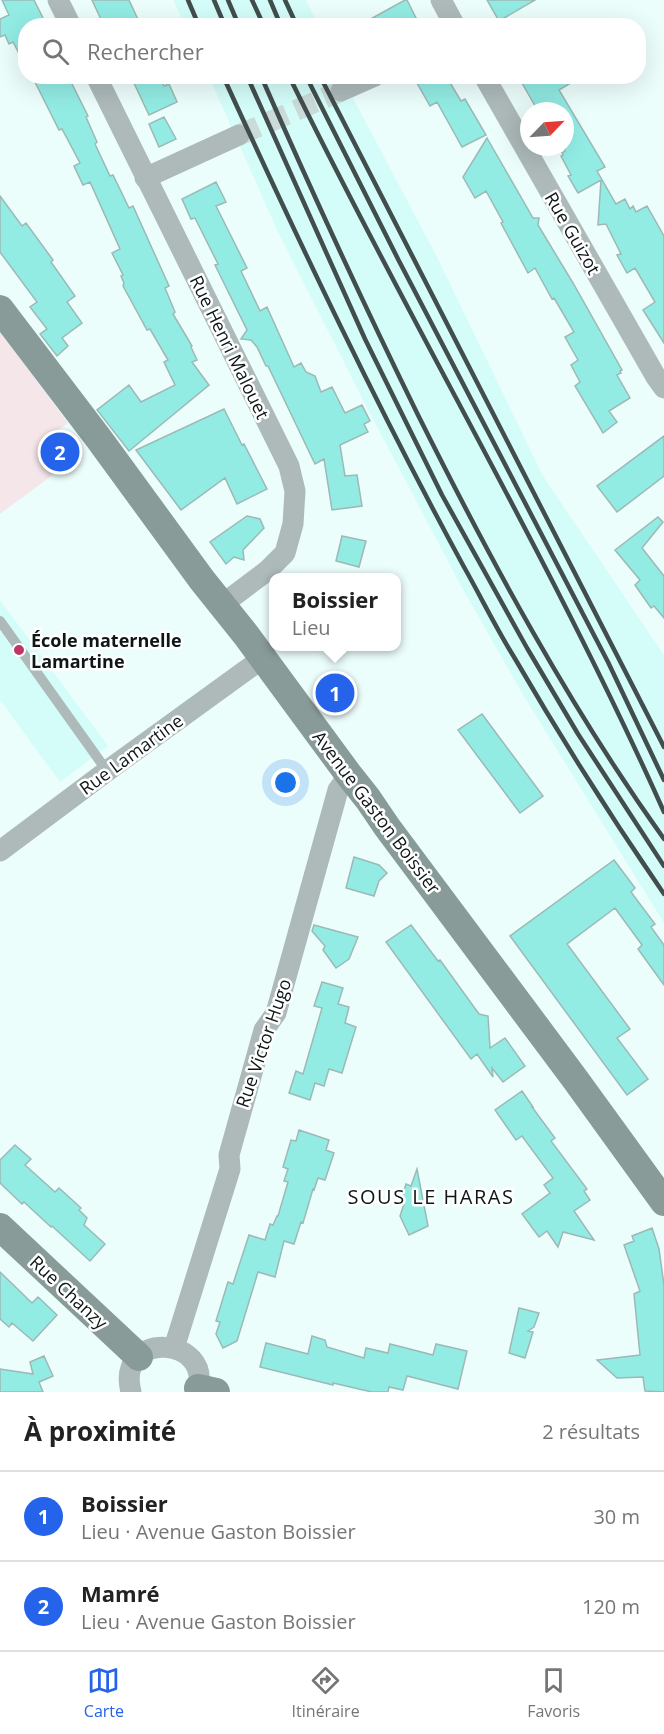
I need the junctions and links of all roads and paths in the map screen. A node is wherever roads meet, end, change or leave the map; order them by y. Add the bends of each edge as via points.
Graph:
1 (58, 0) edge
2 (441, 0) edge
3 (67, 18) edge
4 (451, 18) edge
5 (100, 84) edge
6 (357, 84) edge
7 (489, 84) edge
8 (341, 91) tunnel mouth
9 (239, 135) tunnel mouth
10 (146, 178) junction
11 (0, 309) edge
12 (664, 388) edge
13 (223, 604) junction
14 (0, 621) edge
15 (263, 658) junction
16 (107, 771) junction
17 (349, 776) junction
18 (0, 851) edge
19 (664, 1202) edge
20 (0, 1227) edge
21 (174, 1348) junction
22 (139, 1357) junction
23 (204, 1391) edge
24 (131, 1392) edge

1 - 3 street
2 - 4 street
5 - 10 street, Rue Henri Malouet
6 - 8 street
7 - 12 street, Rue Guizot
9 - 10 street
10 - 13 street, Rue Henri Malouet via 289,466 295,491 293,524 285,553
11 - 13 street, Avenue Gaston Boissier
13 - 15 street, Avenue Gaston Boissier
14 - 16 lane
15 - 16 street, Rue Lamartine
15 - 17 street, Avenue Gaston Boissier
16 - 18 street, Rue Lamartine
17 - 19 street, Avenue Gaston Boissier
17 - 21 street, Rue Victor Hugo via 338,790 276,1013 264,1030 228,1155 230,1169
20 - 22 street, Rue Chanzy
21 - 22 street via 155,1347
21 - 23 street via 191,1359
22 - 24 street via 130,1375

